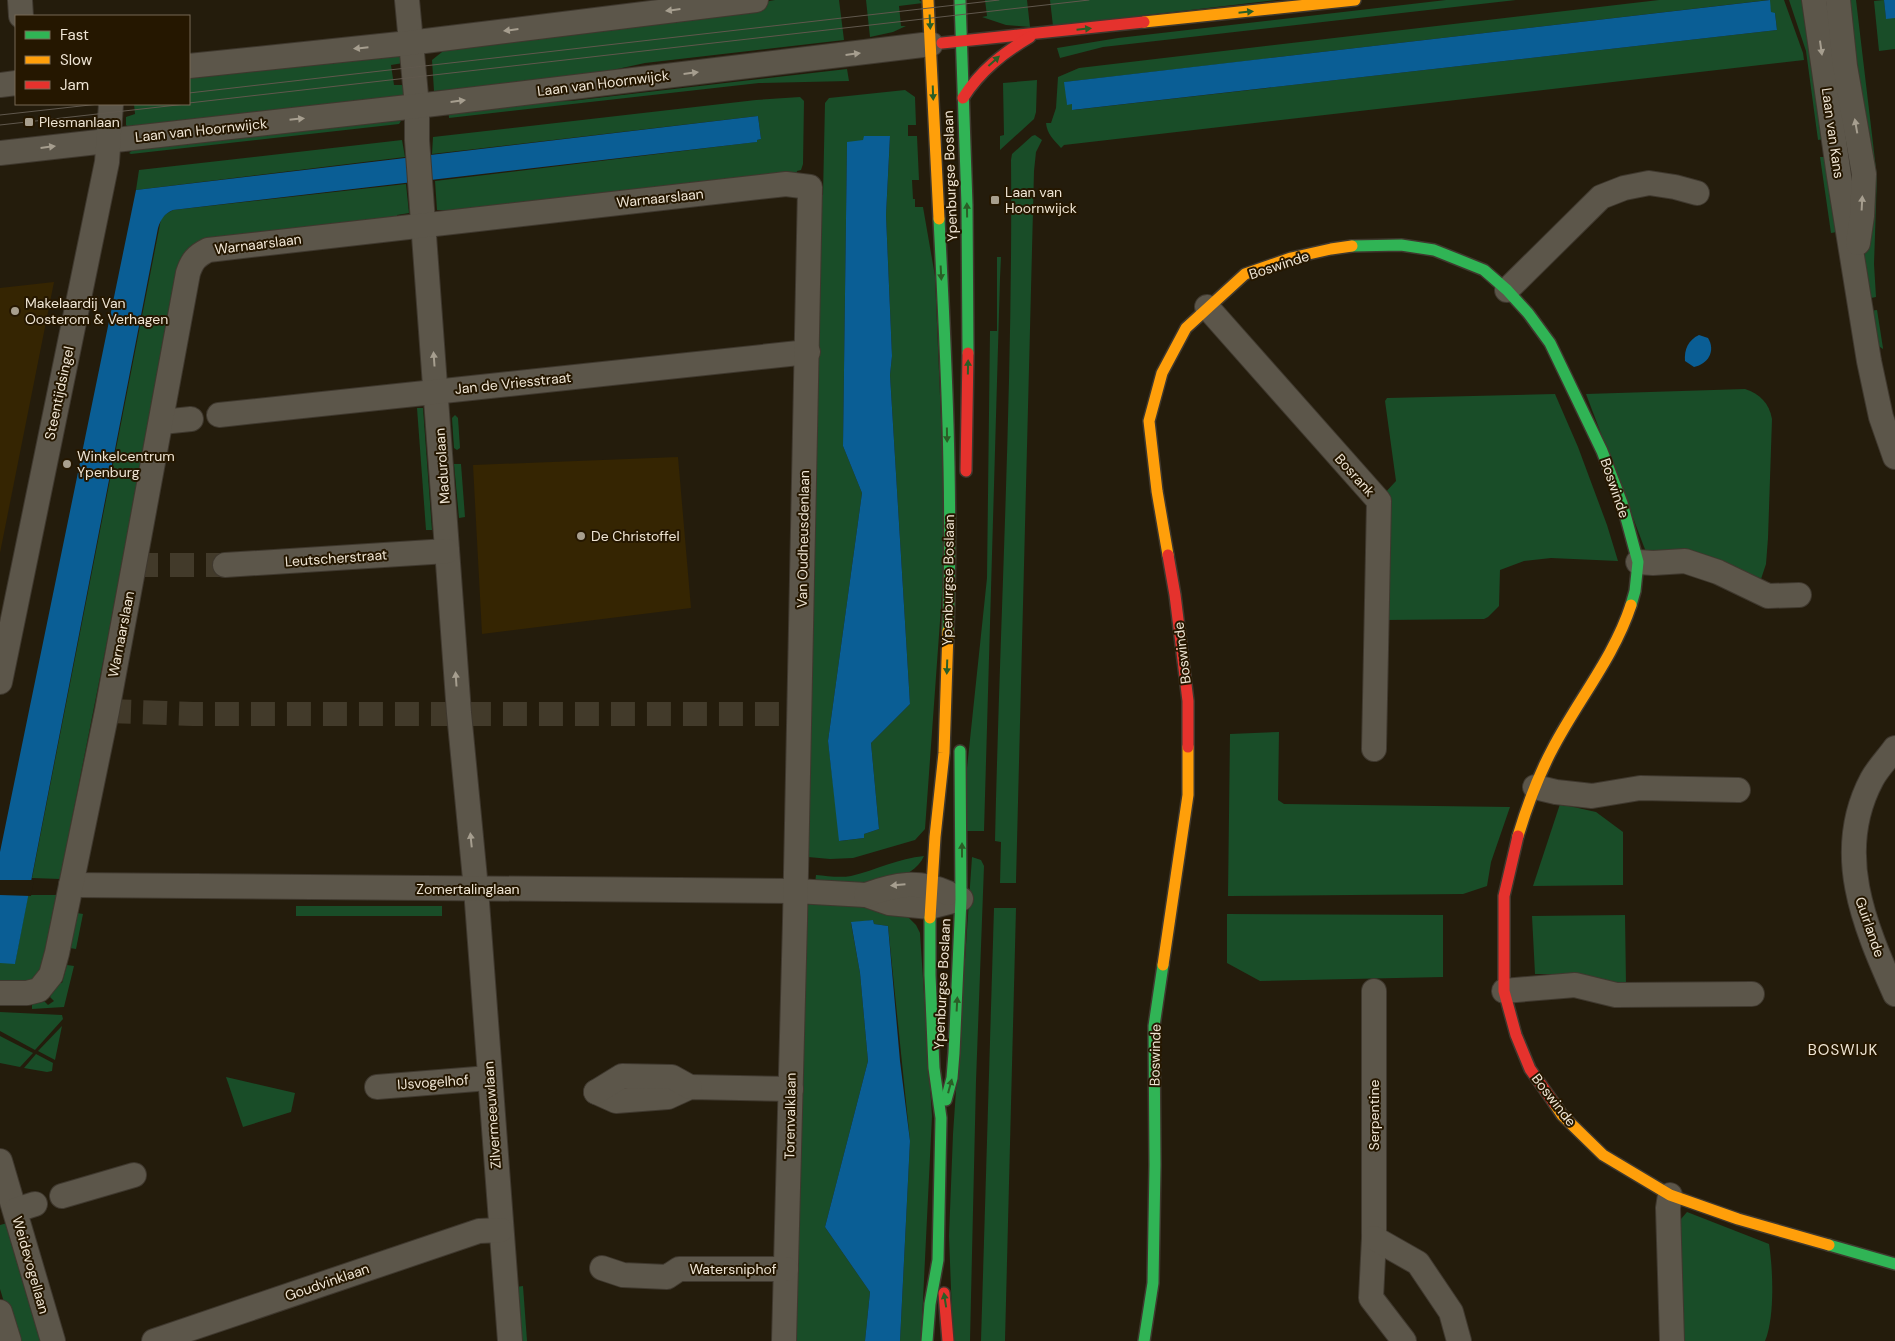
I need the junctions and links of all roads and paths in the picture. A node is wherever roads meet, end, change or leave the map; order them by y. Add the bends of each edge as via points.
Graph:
1 (20, 0) edge
2 (407, 0) edge
3 (756, 0) edge
4 (928, 0) edge
5 (960, 0) edge
6 (1356, 0) edge
7 (1814, 0) edge
8 (1838, 0) edge
9 (21, 15) edge
10 (1036, 34) junction
11 (961, 40) junction
12 (410, 43) junction
13 (931, 44) junction
14 (190, 66) edge
15 (15, 83) edge
16 (0, 85) edge
17 (963, 98) junction
18 (111, 105) edge
19 (417, 106) junction
20 (109, 140) junction
21 (0, 153) edge
22 (810, 187) joint
23 (1697, 194) dead end
24 (424, 216) junction
25 (1854, 266) junction
26 (1507, 290) junction
27 (1207, 307) junction
28 (808, 352) junction
29 (436, 391) junction
30 (219, 415) dead end
31 (190, 419) dead end
32 (162, 422) junction
33 (1895, 457) edge
34 (966, 483) dead end
35 (448, 551) junction
36 (1638, 562) junction
37 (225, 565) tunnel mouth
38 (1799, 595) dead end
39 (5, 630) edge
40 (0, 682) edge
41 (960, 741) dead end
42 (1895, 748) edge
43 (1374, 749) dead end
44 (1535, 787) junction
45 (1738, 790) dead end
46 (71, 885) junction
47 (476, 889) junction
48 (796, 891) junction
49 (931, 896) junction
50 (961, 899) junction
51 (1374, 991) dead end
52 (1504, 991) junction
53 (0, 993) edge
54 (1752, 994) dead end
55 (1895, 994) edge
56 (489, 1078) junction
57 (377, 1087) dead end
58 (690, 1087) dead end
59 (791, 1089) junction
60 (941, 1118) junction
61 (0, 1161) edge
62 (134, 1175) dead end
63 (1670, 1195) junction
64 (62, 1196) dead end
65 (501, 1230) junction
66 (1374, 1238) junction
67 (938, 1260) junction
68 (1895, 1264) edge
69 (679, 1269) dead end
70 (786, 1269) junction
71 (0, 1312) edge
72 (8, 1341) edge
73 (53, 1341) edge
74 (154, 1341) edge
75 (510, 1341) edge
76 (784, 1341) edge
77 (927, 1341) edge
78 (948, 1341) edge
79 (1144, 1341) edge
80 (1404, 1341) edge
81 (1460, 1341) edge
82 (1672, 1341) edge

1 - 9 street
2 - 12 street, Madurolaan
3 -> 12 street
4 -> 13 main road, Ypenburgse Boslaan
5 - 11 main road, Ypenburgse Boslaan
10 -> 6 main road, Laan van Hoornwijck
7 -> 25 street, Laan van Kans
25 -> 8 street, Laan van Kans via 1862,216 1864,174 1845,66
10 - 11 main road, Laan van Hoornwijck
17 -> 10 main road via 971,85 1008,49
11 - 13 main road, Laan van Hoornwijck
11 - 17 main road, Ypenburgse Boslaan
12 -> 14 street
12 - 19 street, Madurolaan
19 -> 13 street, Laan van Hoornwijck
13 -> 49 main road, Ypenburgse Boslaan via 946,366 950,573 944,753
15 - 16 street
34 -> 17 main road, Ypenburgse Boslaan via 967,205
18 - 20 street, Steentijdsingel
20 -> 19 street, Laan van Hoornwijck
19 - 24 street, Madurolaan
21 -> 20 street, Laan van Hoornwijck
20 - 39 street, Steentijdsingel via 107,162
22 - 24 street, Warnaarslaan via 786,184
22 - 28 street, Van Oudheusdenlaan
23 - 26 street via 1649,183 1601,197
29 -> 24 street, Madurolaan
24 - 32 street, Warnaarslaan via 208,250 197,256 188,273
25 - 33 street, Laan van Kans via 1876,396
26 - 27 main road, Boswinde via 1484,270 1434,250 1401,245 1363,246 1291,258 1245,274
26 - 36 main road, Boswinde via 1550,343 1602,451 1622,503
27 - 43 street, Bosrank via 1379,501
27 - 79 main road, Boswinde via 1186,328 1162,372 1149,421 1188,701 1188,795 1154,1026 1153,1283
28 - 29 street, Jan de Vriesstraat
28 - 48 street, Van Oudheusdenlaan
29 - 30 street, Jan de Vriesstraat
29 - 35 street, Madurolaan
31 - 32 street
32 - 46 street, Warnaarslaan
35 - 37 street, Leutscherstraat
47 -> 35 street, Madurolaan
36 - 38 street via 1685,561 1718,572 1768,596
36 - 44 main road, Boswinde via 1635,591 1625,622 1553,748
39 - 40 street, Steentijdsingel
50 -> 41 main road, Ypenburgse Boslaan
42 - 55 street, Guirlande via 1872,778 1856,820 1854,866 1859,903
44 - 45 street via 1592,796 1640,788
44 - 52 main road, Boswinde via 1514,850 1504,896
46 - 47 street, Zomertalinglaan
46 - 53 street, Warnaarslaan via 51,975 39,990
47 - 48 street, Zomertalinglaan
47 - 56 street, Zilvermeeuwlaan
48 - 49 street, Zomertalinglaan via 866,895 890,886
48 - 59 street, Torenvalklaan
49 - 50 street, Zomertalinglaan
49 - 60 main road, Ypenburgse Boslaan via 934,1068
60 -> 50 main road, Ypenburgse Boslaan via 952,1078
51 - 66 street, Serpentine
52 - 54 street via 1574,985 1616,995
52 - 63 main road, Boswinde via 1530,1069 1562,1115 1603,1155
56 - 57 street, IJsvogelhof
56 - 65 street, Zilvermeeuwlaan
58 - 59 street
59 - 70 street, Torenvalklaan
60 - 67 main road, Ypenburgse Boslaan
61 - 73 street, Weidevogellaan via 25,1207
62 - 64 street
63 - 68 main road, Boswinde via 1738,1219
63 - 82 street
65 - 74 street, Goudvinklaan via 479,1231
65 - 75 street, Zilvermeeuwlaan
66 - 80 street, Serpentine via 1371,1298
66 - 81 street via 1418,1264 1451,1312
67 - 77 main road, Ypenburgse Boslaan
78 -> 67 main road, Ypenburgse Boslaan
69 - 70 street, Watersniphof
70 - 76 street, Torenvalklaan
71 - 72 street

